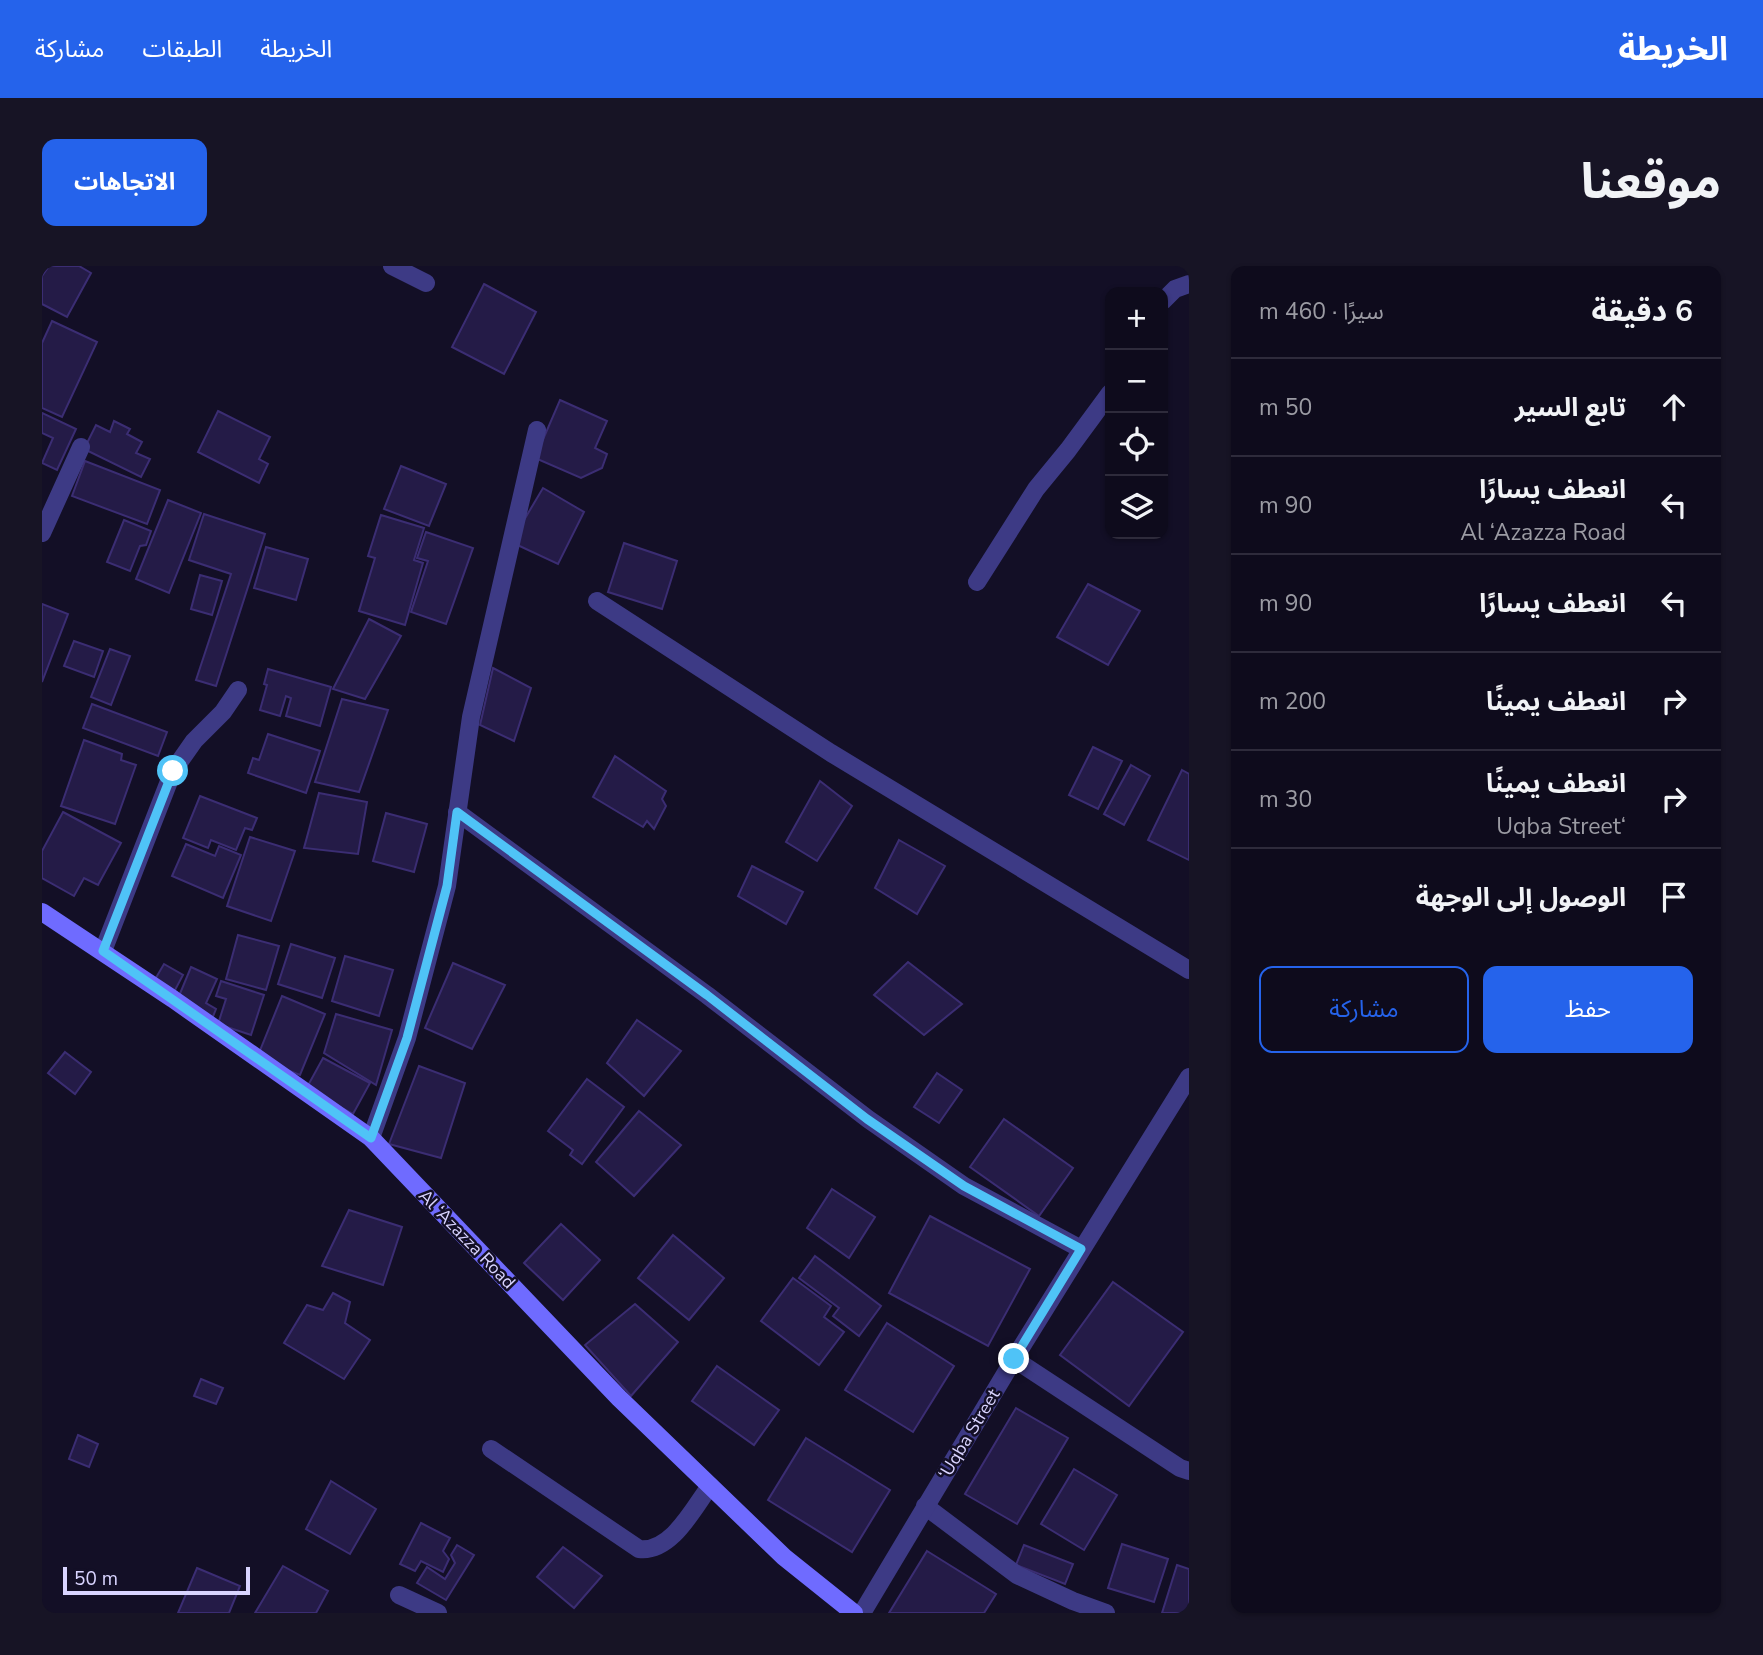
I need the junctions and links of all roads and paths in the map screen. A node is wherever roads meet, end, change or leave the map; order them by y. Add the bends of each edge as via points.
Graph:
1 (392, 266) edge
2 (426, 283) dead end
3 (1189, 284) edge
4 (1168, 296) edge
5 (1105, 400) edge
6 (537, 430) dead end
7 (81, 447) dead end
8 (42, 533) edge
9 (977, 582) dead end
10 (597, 601) dead end
11 (238, 690) dead end
12 (457, 812) junction
13 (42, 912) edge
14 (103, 951) junction
15 (1189, 970) edge
16 (1189, 1077) edge
17 (371, 1138) junction
18 (1081, 1249) junction
19 (1014, 1359) junction
20 (491, 1449) dead end
21 (1189, 1471) edge
22 (710, 1486) junction
23 (926, 1506) junction
24 (399, 1595) dead end
25 (438, 1613) edge
26 (854, 1613) edge
27 (862, 1613) edge
28 (1107, 1613) edge

1 - 2 street
3 - 4 street
5 - 9 street via 1036,489
6 - 12 street via 471,717
7 - 8 street
10 - 15 street via 831,753
11 - 14 street via 173,771
12 - 17 street via 447,886 407,1038
12 - 18 street via 867,1119 964,1186
13 - 14 street, Al ‘Azazza Road
14 - 17 street, Al ‘Azazza Road
16 - 18 street, ‘Uqba Street
17 - 22 street, Al ‘Azazza Road via 619,1398
18 - 19 street, ‘Uqba Street
19 - 21 street
19 - 23 street, ‘Uqba Street
20 - 22 street via 639,1549 649,1550 666,1541
22 - 26 street, Al ‘Azazza Road via 784,1557
23 - 27 street, ‘Uqba Street
23 - 28 street via 1017,1575
24 - 25 street

